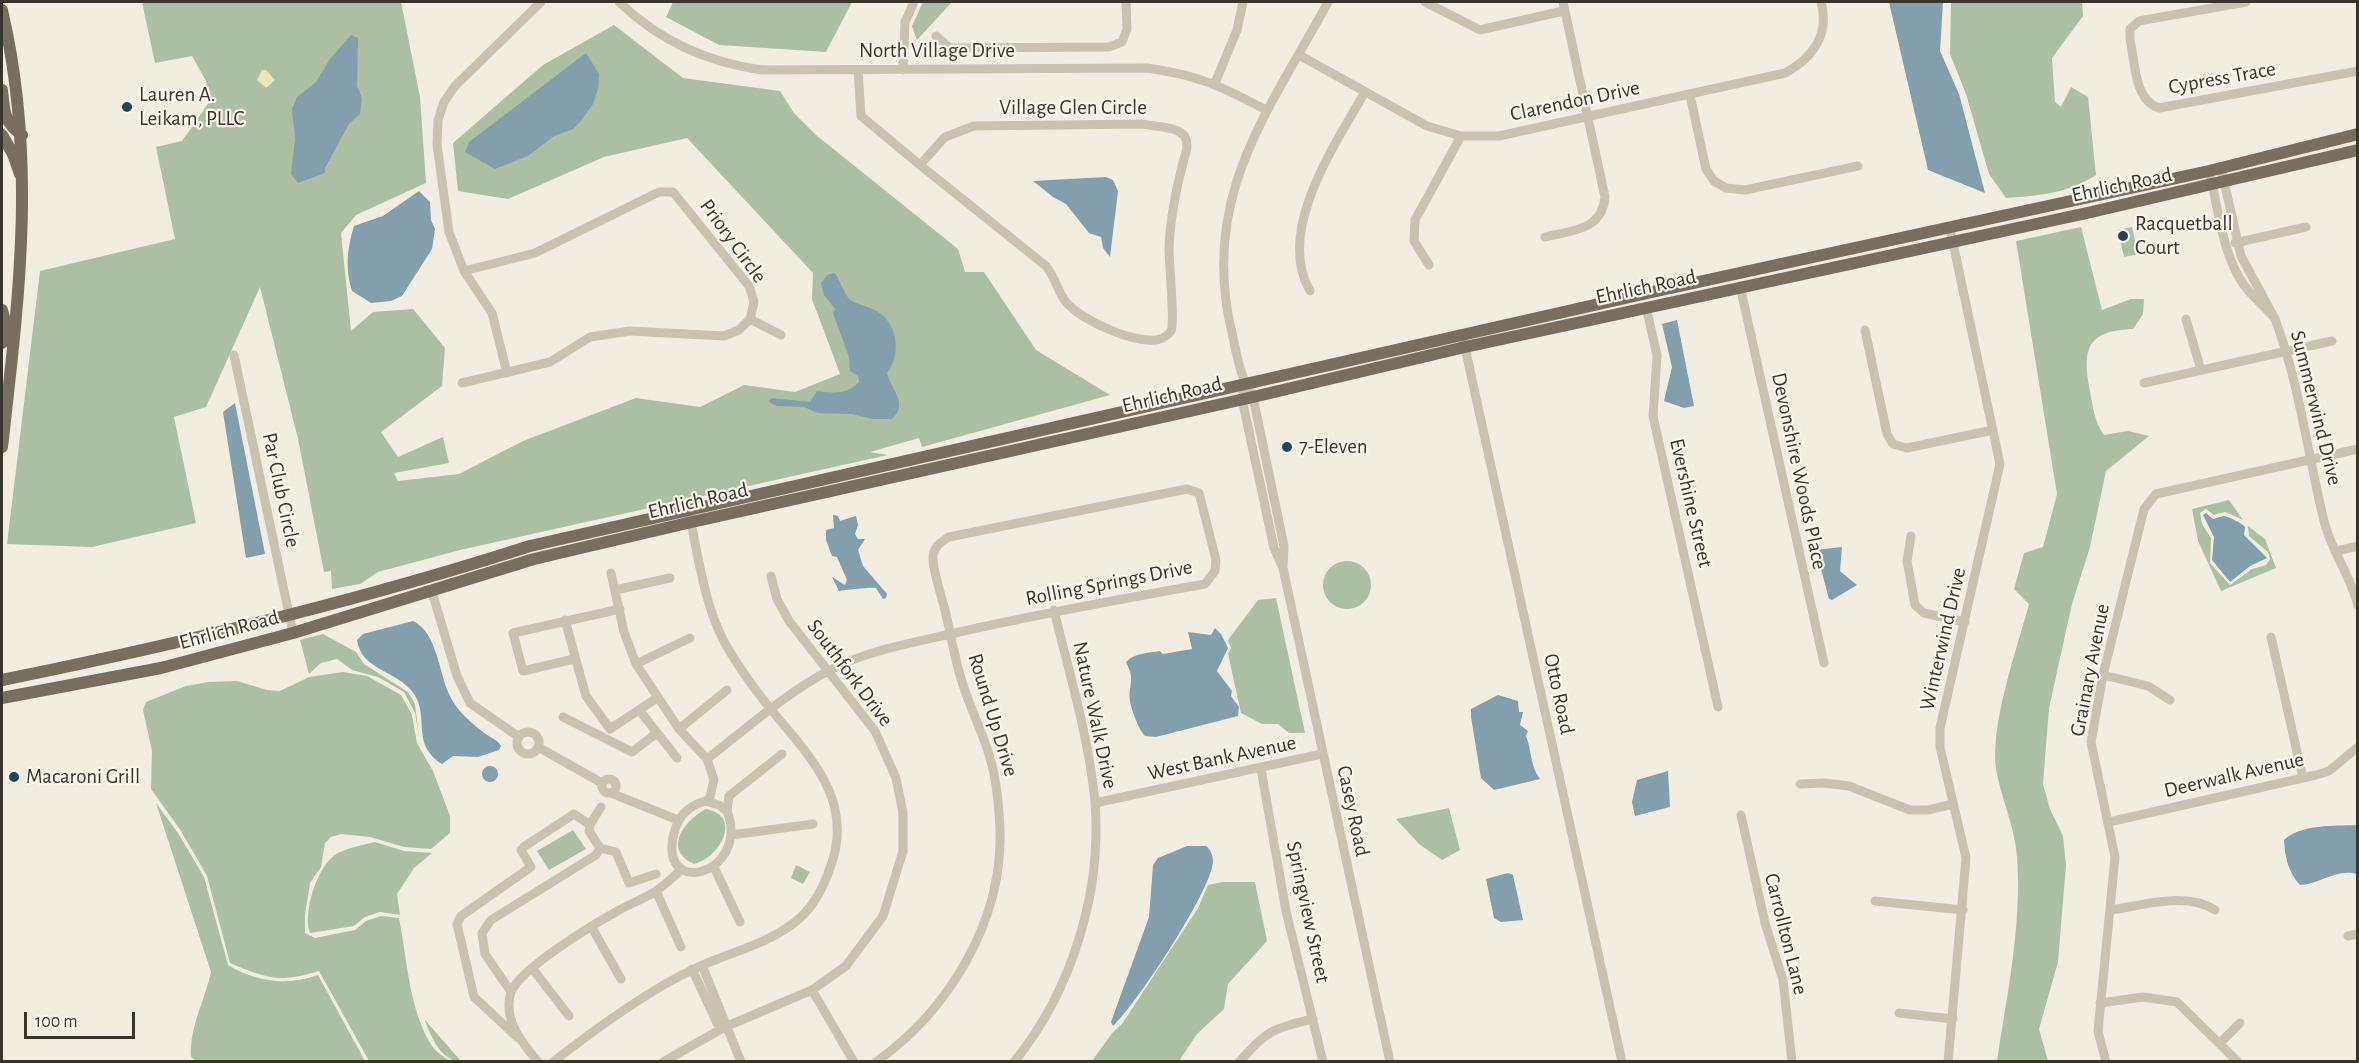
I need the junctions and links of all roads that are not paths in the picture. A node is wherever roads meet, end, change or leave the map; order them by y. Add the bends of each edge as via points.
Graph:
1 (541, 2) edge
2 (619, 2) edge
3 (914, 2) edge
4 (1126, 2) edge
5 (1243, 2) edge
6 (1328, 2) edge
7 (1425, 2) edge
8 (1821, 2) edge
9 (2246, 2) edge
10 (1563, 6) edge
11 (2, 10) edge
12 (936, 36) dead end
13 (1299, 55) junction
14 (858, 70) junction
15 (903, 70) junction
16 (2358, 71) edge
17 (1215, 83) junction
18 (2, 90) edge
19 (1365, 92) junction
20 (1690, 95) junction
21 (1266, 110) junction
22 (1587, 117) junction
23 (2358, 134) edge
24 (2, 135) edge
25 (22, 135) junction
26 (1461, 136) junction
27 (2358, 150) edge
28 (920, 165) junction
29 (1858, 166) dead end
30 (2215, 169) junction
31 (23, 183) junction
32 (2218, 184) junction
33 (2306, 227) dead end
34 (1952, 235) junction
35 (1545, 237) dead end
36 (2238, 242) junction
37 (2226, 245) junction
38 (1429, 265) dead end
39 (464, 271) junction
40 (1685, 284) junction
41 (1740, 286) junction
42 (1310, 291) dead end
43 (1646, 307) junction
44 (2, 310) edge
45 (1603, 316) junction
46 (750, 319) junction
47 (2186, 319) dead end
48 (2276, 319) junction
49 (1864, 330) dead end
50 (782, 335) dead end
51 (1464, 341) junction
52 (2332, 341) dead end
53 (2, 343) edge
54 (2286, 351) junction
55 (234, 354) dead end
56 (2201, 370) junction
57 (507, 373) junction
58 (462, 383) dead end
59 (2144, 383) dead end
60 (1245, 384) junction
61 (1247, 398) junction
62 (1993, 430) junction
63 (2, 447) edge
64 (2358, 449) edge
65 (2310, 459) junction
66 (689, 516) junction
67 (1911, 536) dead end
68 (2358, 546) edge
69 (2337, 551) junction
70 (611, 573) dead end
71 (771, 576) dead end
72 (670, 578) dead end
73 (615, 590) junction
74 (940, 590) joint
75 (432, 592) junction
76 (2358, 606) edge
77 (620, 609) junction
78 (1054, 610) junction
79 (290, 616) junction
80 (565, 620) junction
81 (1965, 622) junction
82 (293, 633) junction
83 (951, 634) junction
84 (2271, 637) dead end
85 (690, 638) dead end
86 (574, 659) junction
87 (1824, 663) dead end
88 (636, 664) junction
89 (827, 671) junction
90 (2, 674) edge
91 (2103, 675) junction
92 (22, 676) junction
93 (2, 680) edge
94 (727, 690) dead end
95 (2, 698) edge
96 (657, 698) junction
97 (2170, 700) dead end
98 (1718, 707) dead end
99 (771, 709) junction
100 (640, 711) junction
101 (563, 717) dead end
102 (609, 729) junction
103 (679, 729) junction
104 (657, 733) junction
105 (519, 737) junction
106 (603, 737) junction
107 (538, 747) junction
108 (2358, 747) edge
109 (782, 754) dead end
110 (1322, 754) junction
111 (677, 758) dead end
112 (707, 759) junction
113 (1261, 769) junction
114 (2303, 778) junction
115 (1800, 784) dead end
116 (709, 801) junction
117 (1095, 803) junction
118 (1953, 804) junction
119 (601, 807) dead end
120 (727, 811) junction
121 (1741, 815) dead end
122 (678, 820) junction
123 (2109, 822) junction
124 (813, 824) dead end
125 (590, 825) junction
126 (731, 835) junction
127 (598, 851) junction
128 (714, 867) junction
129 (681, 870) junction
130 (656, 874) dead end
131 (656, 891) junction
132 (1875, 901) dead end
133 (1963, 910) junction
134 (2110, 910) junction
135 (2215, 910) dead end
136 (740, 922) dead end
137 (591, 926) junction
138 (681, 947) dead end
139 (702, 965) junction
140 (532, 968) junction
141 (692, 969) junction
142 (621, 979) dead end
143 (812, 990) junction
144 (511, 992) junction
145 (2100, 1003) junction
146 (1899, 1013) dead end
147 (569, 1016) dead end
148 (1313, 1019) junction
149 (1953, 1019) junction
150 (2240, 1023) dead end
151 (725, 1027) junction
152 (518, 1038) junction
153 (2221, 1042) junction
154 (538, 1062) edge
155 (553, 1062) edge
156 (663, 1062) edge
157 (741, 1062) edge
158 (854, 1062) edge
159 (876, 1062) edge
160 (1014, 1062) edge
161 (1239, 1062) edge
162 (1323, 1062) edge
163 (1390, 1062) edge
164 (1622, 1062) edge
165 (1792, 1062) edge
166 (1948, 1062) edge
167 (2106, 1062) edge
168 (2238, 1062) edge

1 - 39 street via 455,86 438,120 436,145 449,232
2 - 14 street, North Village Drive via 666,40 730,65 762,70
3 - 15 street via 905,22
4 - 12 street via 1127,29 1122,42 1109,47 950,48
5 - 17 street via 1237,30
6 - 13 street
7 - 10 street via 1480,30
8 - 20 street, Clarendon Drive via 1823,32 1815,51 1802,64 1785,73
9 - 16 street, Cypress Trace via 2139,21 2130,29 2142,95 2148,104 2159,108
10 - 22 street
11 - 25 main road
13 - 19 street, Clarendon Drive
13 - 21 street
14 - 15 street, North Village Drive
14 - 28 street, Village Glen Circle via 861,116
15 - 17 street, North Village Drive via 1147,68 1181,72
17 - 21 street, North Village Drive
18 - 25 main road via 4,116
19 - 26 street, Clarendon Drive via 1427,126
19 - 42 street via 1321,169 1308,207 1300,265
20 - 22 street, Clarendon Drive
20 - 29 street via 1706,169 1714,181 1726,188 1745,190
21 - 60 street via 1238,173 1223,248 1226,308
22 - 26 street, Clarendon Drive via 1499,136
22 - 35 street via 1605,197 1604,210 1590,225
23 - 30 main road, Ehrlich Road
24 - 31 main road
25 - 31 main road
26 - 38 street via 1414,220 1414,241
27 - 32 main road, Ehrlich Road
28 - 28 street, Village Glen Circle via 1046,266 1065,301 1077,314 1139,342 1161,339 1170,333 1170,232 1188,147 1180,131 1143,124 974,126 945,137
30 - 32 street, Summerwind Drive
30 - 34 main road, Ehrlich Road
31 - 63 main road via 20,281
32 - 34 main road, Ehrlich Road
32 - 36 street, Summerwind Drive
32 - 37 street, Summerwind Drive
33 - 36 street
34 - 40 main road, Ehrlich Road
34 - 41 main road, Ehrlich Road
34 - 62 street, Winterwind Drive
36 - 37 street
36 - 48 street, Summerwind Drive via 2245,267
37 - 48 street, Summerwind Drive via 2244,285
39 - 46 street, Priory Circle via 535,253 659,192 673,192 749,286 754,302
39 - 57 street via 492,313
40 - 45 main road via 1665,297 1607,310
40 - 51 main road, Ehrlich Road
41 - 43 main road, Ehrlich Road
41 - 87 street, Devonshire Woods Place
43 - 45 main road, Ehrlich Road
43 - 98 street, Evershine Street via 1657,356 1653,416
44 - 53 main road
45 - 51 main road, Ehrlich Road
46 - 50 street
46 - 57 street, Priory Circle via 740,330 724,336 630,331 590,337 550,362
47 - 56 street
48 - 54 street, Summerwind Drive
49 - 62 street via 1887,434 1893,444 1907,448
51 - 60 main road, Ehrlich Road
51 - 61 main road, Ehrlich Road
51 - 164 street, Otto Road
52 - 54 street
54 - 56 street
54 - 65 street, Summerwind Drive
55 - 79 street, Par Club Circle
56 - 59 street
57 - 58 street, Priory Circle
60 - 61 street, Casey Road
60 - 66 main road, Ehrlich Road
61 - 66 main road, Ehrlich Road
61 - 110 street, Casey Road via 1274,548 1283,568
62 - 81 street, Winterwind Drive via 2000,464 1997,487
64 - 65 street, Grainary Avenue
65 - 69 street, Summerwind Drive via 2326,528
65 - 91 street, Grainary Avenue via 2156,494 2144,509
66 - 75 main road, Ehrlich Road
66 - 79 main road, Ehrlich Road via 530,546 428,579
66 - 99 street via 717,627
67 - 81 street via 1907,561 1915,605 1924,613
68 - 69 street
69 - 76 street, Summerwind Drive
70 - 73 street
71 - 89 street, Southfork Drive via 789,621
72 - 73 street
73 - 77 street
74 - 78 street, Rolling Springs Drive via 933,558 937,544 949,537 1187,489 1199,493 1216,560 1215,571 1205,584
74 - 83 street, Round Up Drive
75 - 82 main road, Ehrlich Road
75 - 105 street via 457,675 470,703
77 - 80 street
77 - 88 street
78 - 83 street, Rolling Springs Drive
78 - 117 street, Nature Walk Drive via 1088,755
79 - 82 street, Par Club Circle
79 - 92 main road, Ehrlich Road
80 - 86 street
80 - 86 street via 513,633 523,671
81 - 118 street, Winterwind Drive via 1940,728 1940,747
82 - 95 main road, Ehrlich Road via 160,668
83 - 89 street, Rolling Springs Drive via 864,654
83 - 159 street, Round Up Drive via 962,684 990,758 999,800 997,875 978,942 937,1005
84 - 114 street
85 - 88 street
86 - 102 street via 586,696
88 - 96 street
89 - 99 street, Rolling Springs Drive
89 - 143 street, Southfork Drive via 875,731 896,778 903,813 903,851 883,916 846,966
90 - 92 main road
91 - 97 street via 2148,686
91 - 123 street, Grainary Avenue via 2091,742
92 - 93 main road, Ehrlich Road
94 - 103 street
96 - 100 street
96 - 103 street
99 - 112 street, Rolling Springs Drive
99 - 139 street via 815,761 829,786 837,821 835,855 823,889 801,917 773,937
100 - 102 street
100 - 104 street
101 - 106 street
102 - 106 street
103 - 112 street
104 - 106 street via 632,752
104 - 111 street
105 - 107 street via 528,732 534,734
105 - 107 street via 518,747 524,752 534,752
107 - 122 street via 602,783 610,779 613,789 634,803
108 - 114 street, Deerwalk Avenue via 2329,771
109 - 120 street via 729,796
110 - 113 street, West Bank Avenue
110 - 163 street, Casey Road
112 - 116 street via 714,780
113 - 117 street, West Bank Avenue
113 - 148 street, Springview Street via 1286,911
114 - 123 street, Deerwalk Avenue
115 - 118 street via 1849,786 1910,810
116 - 120 street
116 - 122 street via 687,809
117 - 160 street, Nature Walk Drive via 1093,865 1075,952 1054,1002
118 - 133 street, Winterwind Drive via 1966,858
119 - 125 street
120 - 126 street
121 - 165 street, Carrollton Lane via 1765,923 1783,980
122 - 129 street via 672,845
123 - 134 street, Grainary Avenue via 2115,857
124 - 126 street
125 - 127 street
125 - 152 street via 574,814 525,846 521,850 531,867 461,916 457,924 474,997
126 - 128 street via 727,850
127 - 130 street via 616,852 629,883
127 - 144 street via 491,920 482,933 485,954
128 - 129 street via 700,874
128 - 136 street
129 - 131 street
131 - 137 street
131 - 138 street
132 - 133 street
133 - 149 street, Winterwind Drive
134 - 135 street via 2190,900
134 - 145 street, Grainary Avenue
137 - 140 street
137 - 142 street
139 - 141 street
139 - 151 street via 725,1017
140 - 144 street
140 - 147 street
141 - 151 street via 717,1023
141 - 155 street via 597,1028
143 - 151 street, Southfork Drive
143 - 158 street
144 - 152 street via 510,1009
145 - 153 street via 2143,997 2177,1002
145 - 167 street, Grainary Avenue via 2098,1031
146 - 149 street
148 - 161 street via 1277,1028 1263,1036
148 - 162 street, Springview Street
149 - 166 street, Winterwind Drive
150 - 153 street
151 - 156 street, Southfork Drive
151 - 157 street
152 - 154 street
153 - 168 street

